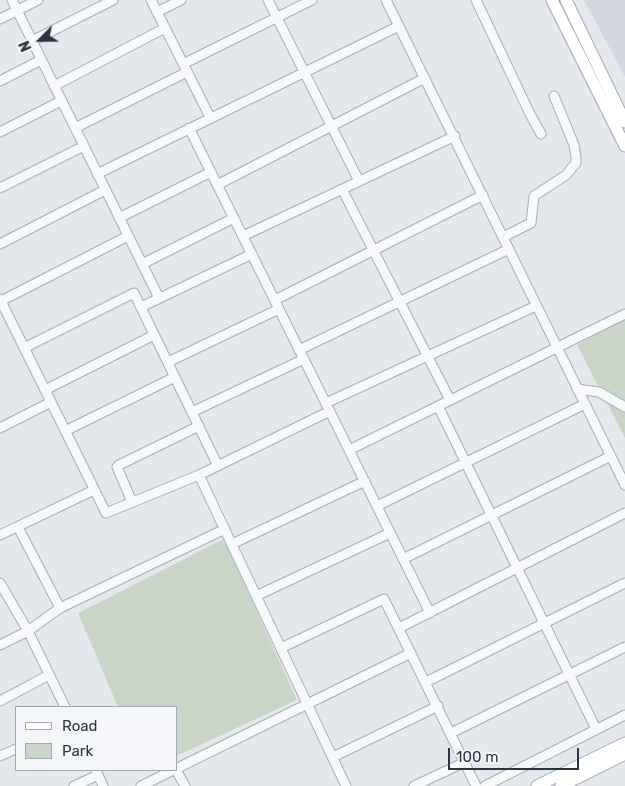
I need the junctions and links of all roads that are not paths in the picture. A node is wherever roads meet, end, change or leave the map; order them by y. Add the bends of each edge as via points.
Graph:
1 (12, 0) edge
2 (38, 0) edge
3 (114, 0) edge
4 (151, 0) edge
5 (181, 0) edge
6 (268, 0) edge
7 (312, 0) edge
8 (386, 0) edge
9 (476, 0) edge
10 (552, 0) edge
11 (566, 0) edge
12 (17, 10) junction
13 (157, 12) junction
14 (277, 17) junction
15 (0, 19) edge
16 (399, 26) junction
17 (166, 28) junction
18 (32, 41) junction
19 (41, 60) junction
20 (185, 68) junction
21 (304, 72) junction
22 (425, 78) junction
23 (0, 81) edge
24 (54, 86) junction
25 (554, 96) dead end
26 (62, 101) junction
27 (620, 116) edge
28 (210, 118) junction
29 (332, 126) junction
30 (75, 128) junction
31 (189, 128) junction
32 (0, 132) edge
33 (542, 134) dead end
34 (455, 136) junction
35 (84, 146) junction
36 (625, 146) edge
37 (211, 172) junction
38 (97, 174) junction
39 (360, 181) junction
40 (217, 185) junction
41 (0, 188) edge
42 (342, 189) junction
43 (105, 190) junction
44 (483, 195) junction
45 (119, 218) junction
46 (234, 218) junction
47 (128, 236) junction
48 (243, 236) junction
49 (503, 237) junction
50 (0, 244) edge
51 (373, 250) junction
52 (509, 250) junction
53 (252, 254) junction
54 (142, 264) junction
55 (158, 298) junction
56 (0, 300) edge
57 (274, 300) junction
58 (399, 302) junction
59 (536, 306) junction
60 (141, 307) junction
61 (279, 309) junction
62 (625, 314) edge
63 (154, 335) junction
64 (24, 348) junction
65 (557, 348) junction
66 (300, 350) junction
67 (427, 356) junction
68 (304, 359) junction
69 (168, 362) junction
70 (175, 377) junction
71 (578, 389) junction
72 (44, 390) junction
73 (450, 400) junction
74 (51, 402) junction
75 (585, 404) junction
76 (438, 406) junction
77 (328, 407) junction
78 (625, 407) edge
79 (192, 412) junction
80 (199, 426) junction
81 (0, 428) edge
82 (65, 431) junction
83 (349, 450) junction
84 (610, 456) junction
85 (466, 463) junction
86 (218, 466) junction
87 (199, 475) junction
88 (365, 481) junction
89 (625, 485) edge
90 (94, 490) junction
91 (132, 502) junction
92 (377, 506) junction
93 (625, 513) edge
94 (492, 515) junction
95 (18, 527) junction
96 (225, 529) junction
97 (390, 533) junction
98 (0, 535) edge
99 (232, 544) junction
100 (403, 559) junction
101 (518, 568) junction
102 (625, 583) edge
103 (0, 584) edge
104 (256, 596) junction
105 (60, 608) junction
106 (430, 613) junction
107 (545, 623) junction
108 (399, 628) junction
109 (28, 631) junction
110 (0, 645) edge
111 (625, 647) edge
112 (281, 648) junction
113 (412, 653) junction
114 (570, 674) junction
115 (50, 675) junction
116 (426, 682) junction
117 (0, 701) edge
118 (308, 705) junction
119 (65, 706) edge
120 (438, 706) junction
121 (625, 715) edge
122 (596, 729) junction
123 (451, 733) junction
124 (625, 743) edge
125 (15, 749) edge
126 (625, 754) edge
127 (0, 756) edge
128 (333, 758) junction
129 (465, 762) junction
130 (178, 769) edge
131 (174, 771) edge
132 (177, 771) edge
133 (96, 772) edge
134 (74, 786) edge
135 (103, 786) edge
136 (141, 786) edge
137 (185, 786) edge
138 (346, 786) edge
139 (414, 786) edge
140 (476, 786) edge
141 (485, 786) edge
142 (537, 786) edge
143 (561, 786) edge

1 - 12 street
2 - 12 street
3 - 18 street
4 - 13 street
5 - 13 street
6 - 14 street
7 - 14 street
8 - 16 street
9 - 33 street
10 - 27 main road
11 - 27 main road
12 - 15 street
12 - 18 street
13 - 17 street
14 - 20 street
14 - 21 street
16 - 21 street
16 - 22 street
17 - 20 street
17 - 24 street
18 - 19 street
19 - 23 street
19 - 24 street
20 - 28 street
20 - 30 street
21 - 28 street
21 - 29 street
22 - 29 street
22 - 34 street
24 - 26 street
25 - 49 street via 574,146 576,163 566,175 534,196 529,226
26 - 30 street
26 - 32 street
27 - 36 main road
28 - 31 street
29 - 39 street
29 - 40 street
30 - 35 street
31 - 37 street
31 - 38 street
34 - 39 street
34 - 44 street
35 - 38 street
35 - 41 street
37 - 40 street
37 - 45 street
38 - 43 street
39 - 42 street
40 - 46 street
42 - 48 street
42 - 51 street
43 - 45 street
43 - 50 street
44 - 49 street
44 - 51 street
45 - 47 street
46 - 48 street
46 - 54 street
47 - 54 street
47 - 56 street
48 - 53 street
49 - 52 street
51 - 57 street
51 - 58 street
52 - 58 street
52 - 59 street
53 - 55 street
53 - 57 street
54 - 55 street
55 - 60 street
56 - 64 street
57 - 61 street
58 - 66 street
58 - 67 street
59 - 65 street
59 - 67 street
60 - 63 street
60 - 64 street via 134,293
61 - 66 street
61 - 69 street
62 - 65 street
63 - 69 street
63 - 72 street
64 - 72 street
65 - 71 street
65 - 73 street
66 - 68 street
67 - 73 street
67 - 77 street
68 - 77 street
68 - 79 street
69 - 70 street
70 - 79 street
70 - 82 street
71 - 75 street
71 - 78 street via 599,392
72 - 74 street
73 - 76 street
74 - 81 street
74 - 82 street
75 - 84 street
75 - 85 street
76 - 83 street
76 - 85 street
77 - 83 street
77 - 86 street
79 - 80 street
80 - 86 street
80 - 91 street via 117,467
82 - 90 street
83 - 88 street
84 - 89 street
84 - 94 street
85 - 92 street
85 - 94 street
86 - 87 street
87 - 91 street
87 - 96 street
88 - 92 street
88 - 99 street
90 - 91 street via 106,512
90 - 95 street
92 - 97 street
93 - 101 street
94 - 100 street
94 - 101 street
95 - 98 street
95 - 105 street
96 - 99 street
96 - 105 street
97 - 100 street
97 - 104 street
99 - 104 street
100 - 106 street
101 - 106 street
101 - 107 street
102 - 107 street
103 - 109 street
104 - 112 street
105 - 109 street
106 - 108 street
107 - 114 street
107 - 116 street
108 - 112 street via 384,598
108 - 113 street
109 - 110 street
109 - 115 street
111 - 114 street
112 - 118 street
113 - 116 street
113 - 118 street
114 - 122 street
114 - 123 street
115 - 117 street
115 - 119 street
116 - 120 street
118 - 128 street
118 - 130 street
120 - 123 street
120 - 128 street
121 - 122 street
122 - 141 street
123 - 129 street
124 - 142 main road
125 - 127 street
126 - 143 main road
128 - 138 street
129 - 139 street
129 - 140 street
131 - 136 street
132 - 137 street
133 - 134 street
133 - 135 street

